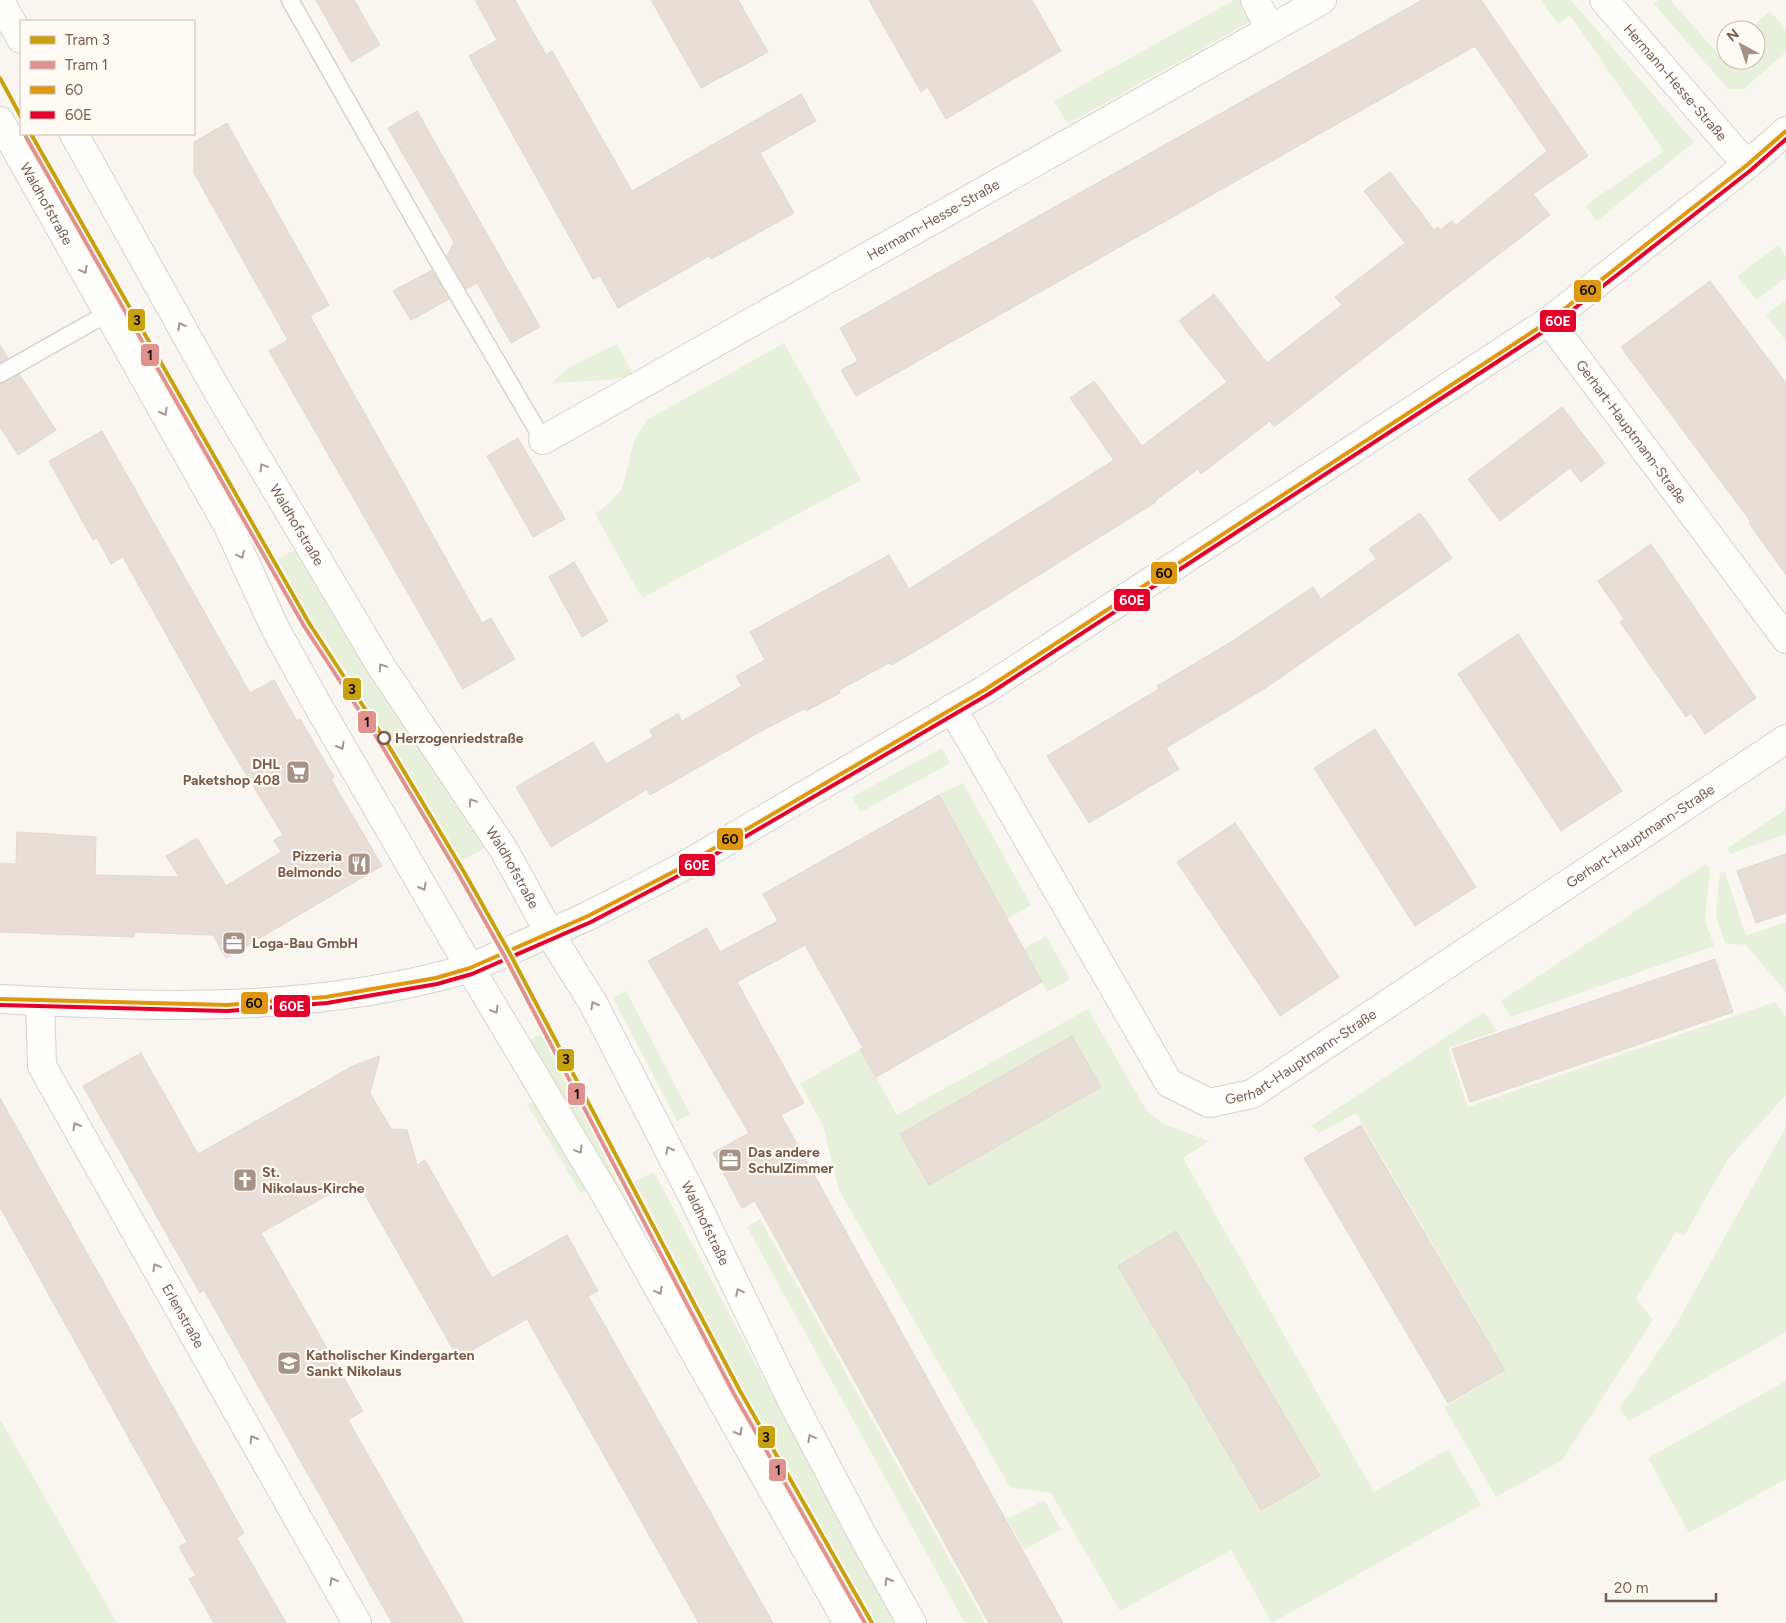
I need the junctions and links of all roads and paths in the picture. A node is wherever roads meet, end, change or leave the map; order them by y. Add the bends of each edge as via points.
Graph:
1 (290, 0) edge
2 (1255, 0) edge
3 (1322, 0) edge
4 (1604, 0) edge
5 (0, 1) edge
6 (1270, 29) junction
7 (20, 37) edge
8 (0, 121) edge
9 (1786, 131) edge
10 (75, 135) edge
11 (1747, 165) junction
12 (108, 313) junction
13 (1549, 321) junction
14 (0, 374) edge
15 (543, 440) joint
16 (1786, 639) edge
17 (952, 708) junction
18 (1786, 739) edge
19 (550, 934) junction
20 (470, 968) junction
21 (0, 999) edge
22 (40, 1001) junction
23 (357, 1623) edge
24 (848, 1623) edge
25 (912, 1623) edge

1 - 15 lane
2 - 6 street
3 - 6 street, Hermann-Hesse-Straße
4 - 11 street, Hermann-Hesse-Straße
5 - 7 street
6 - 15 street, Hermann-Hesse-Straße
8 -> 12 street, Waldhofstraße
9 - 11 street
19 -> 10 street, Waldhofstraße via 504,850 379,664 214,385
11 - 13 street
12 - 14 lane
12 -> 20 street, Waldhofstraße via 228,526 275,628 317,704
13 - 16 street, Gerhart-Hauptmann-Straße
13 - 17 street via 986,689
17 - 18 street, Gerhart-Hauptmann-Straße via 1169,1083 1209,1103 1252,1094
17 - 19 street via 677,870
19 - 20 street
25 -> 19 street, Waldhofstraße via 792,1401 691,1193 593,1003
20 - 22 street via 436,978 326,997 237,1004
20 -> 24 street, Waldhofstraße via 607,1197
21 - 22 street
23 -> 22 street, Erlenstraße via 42,1066

